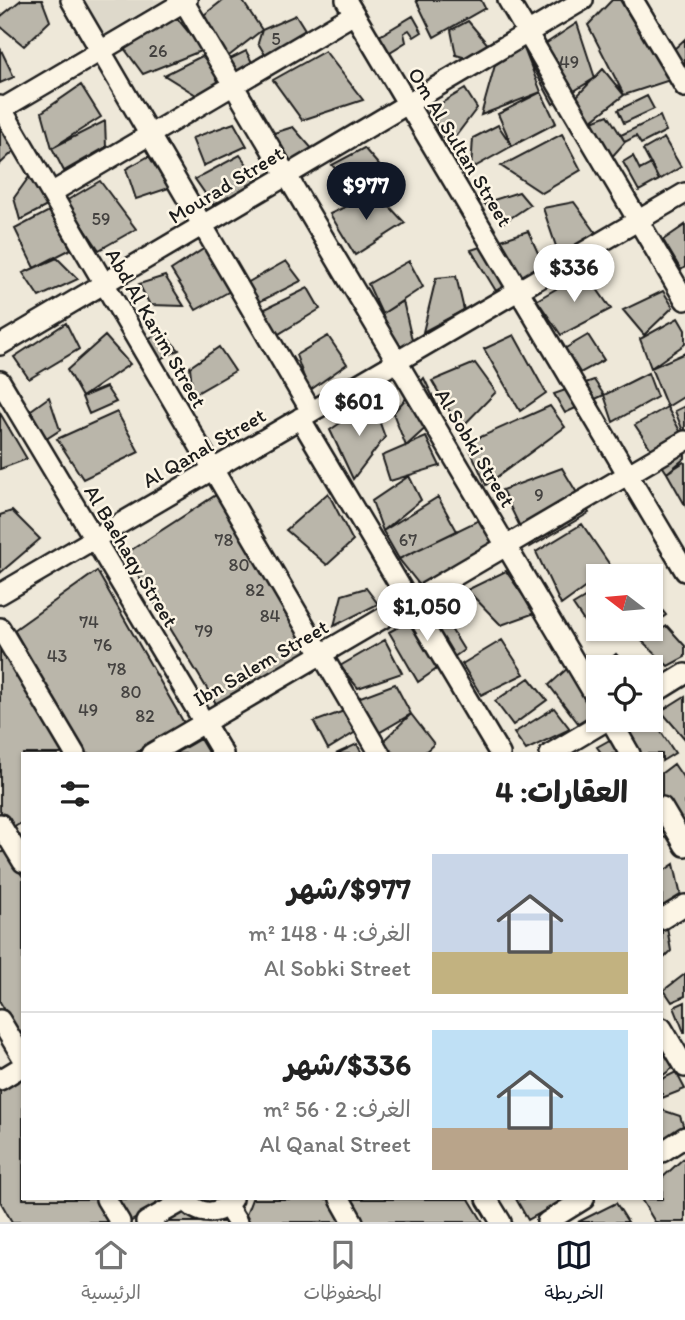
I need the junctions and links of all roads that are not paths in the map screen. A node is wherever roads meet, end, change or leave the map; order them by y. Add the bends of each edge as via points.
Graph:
1 (71, 0) edge
2 (508, 0) edge
3 (583, 0) edge
4 (633, 0) edge
5 (185, 1) edge
6 (350, 7) edge
7 (527, 33) junction
8 (101, 51) junction
9 (233, 85) junction
10 (685, 87) edge
11 (408, 104) junction
12 (1, 108) edge
13 (149, 135) junction
14 (286, 176) junction
15 (51, 192) junction
16 (685, 192) edge
17 (638, 220) junction
18 (202, 225) junction
19 (104, 284) junction
20 (518, 290) junction
21 (685, 300) edge
22 (0, 345) edge
23 (397, 361) junction
24 (0, 381) edge
25 (306, 415) junction
26 (685, 441) edge
27 (213, 469) junction
28 (628, 474) junction
29 (95, 538) junction
30 (506, 546) junction
31 (685, 571) edge
32 (0, 594) edge
33 (410, 602) junction
34 (0, 628) edge
35 (321, 654) junction
36 (685, 674) edge
37 (586, 681) edge
38 (663, 688) edge
39 (204, 723) junction
40 (587, 732) edge
41 (617, 732) edge
42 (74, 752) edge
43 (154, 752) edge
44 (222, 752) edge
45 (379, 752) edge
46 (499, 752) edge
47 (553, 752) edge
48 (629, 752) edge
49 (663, 809) edge
50 (8, 834) edge
51 (685, 846) edge
52 (21, 858) edge
53 (685, 905) edge
54 (663, 918) edge
55 (0, 1020) edge
56 (663, 1030) edge
57 (21, 1055) edge
58 (21, 1067) edge
59 (685, 1067) edge
60 (0, 1080) edge
61 (685, 1137) edge
62 (663, 1151) edge
63 (107, 1200) edge
64 (183, 1200) edge
65 (186, 1200) edge
66 (341, 1200) edge
67 (489, 1200) edge
68 (582, 1200) edge
69 (232, 1209) edge
70 (120, 1222) edge
71 (146, 1222) edge
72 (353, 1222) edge
73 (501, 1222) edge
74 (547, 1222) edge

1 - 8 street
2 - 7 street
3 - 7 street, Mourad Street
4 - 10 street
5 - 8 street
5 - 9 street, Al Sobki Street
6 - 9 street
6 - 11 street, Om Al Sultan Street
7 - 11 street, Mourad Street
7 - 17 street
8 - 12 street
8 - 13 street
9 - 13 street
9 - 14 street, Al Sobki Street
11 - 14 street, Mourad Street
11 - 20 street, Om Al Sultan Street
12 - 15 street, Abd Al Karim Street
13 - 15 street
13 - 18 street
14 - 18 street, Mourad Street
14 - 23 street, Al Sobki Street
15 - 19 street, Abd Al Karim Street
16 - 17 street, Al Qanal Street
17 - 20 street, Al Qanal Street
17 - 21 street
18 - 19 street, Mourad Street
18 - 25 street
19 - 22 street, Mourad Street
19 - 27 street, Abd Al Karim Street
20 - 23 street, Al Qanal Street
20 - 28 street, Om Al Sultan Street
23 - 25 street, Al Qanal Street
23 - 30 street, Al Sobki Street
24 - 29 street, Al Baehaqy Street
25 - 27 street, Al Qanal Street
25 - 33 street
26 - 28 street, Ibn Salem Street
27 - 29 street, Al Qanal Street
27 - 35 street, Abd Al Karim Street
28 - 30 street, Ibn Salem Street
28 - 31 street, Om Al Sultan Street
29 - 32 street, Al Qanal Street
29 - 39 street, Al Baehaqy Street
30 - 33 street, Ibn Salem Street
30 - 37 street, Al Sobki Street
33 - 35 street, Ibn Salem Street
33 - 46 street
34 - 42 street
35 - 39 street, Ibn Salem Street
35 - 45 street, Abd Al Karim Street
36 - 38 street
39 - 43 street, Ibn Salem Street
39 - 44 street, Al Baehaqy Street
40 - 47 street
41 - 48 street
49 - 51 street
50 - 52 street
53 - 54 street
55 - 57 street
56 - 59 street
58 - 60 street
61 - 62 street
63 - 70 street
64 - 71 street
65 - 69 street via 191,1207 209,1213
66 - 72 street
67 - 73 street
68 - 74 street

